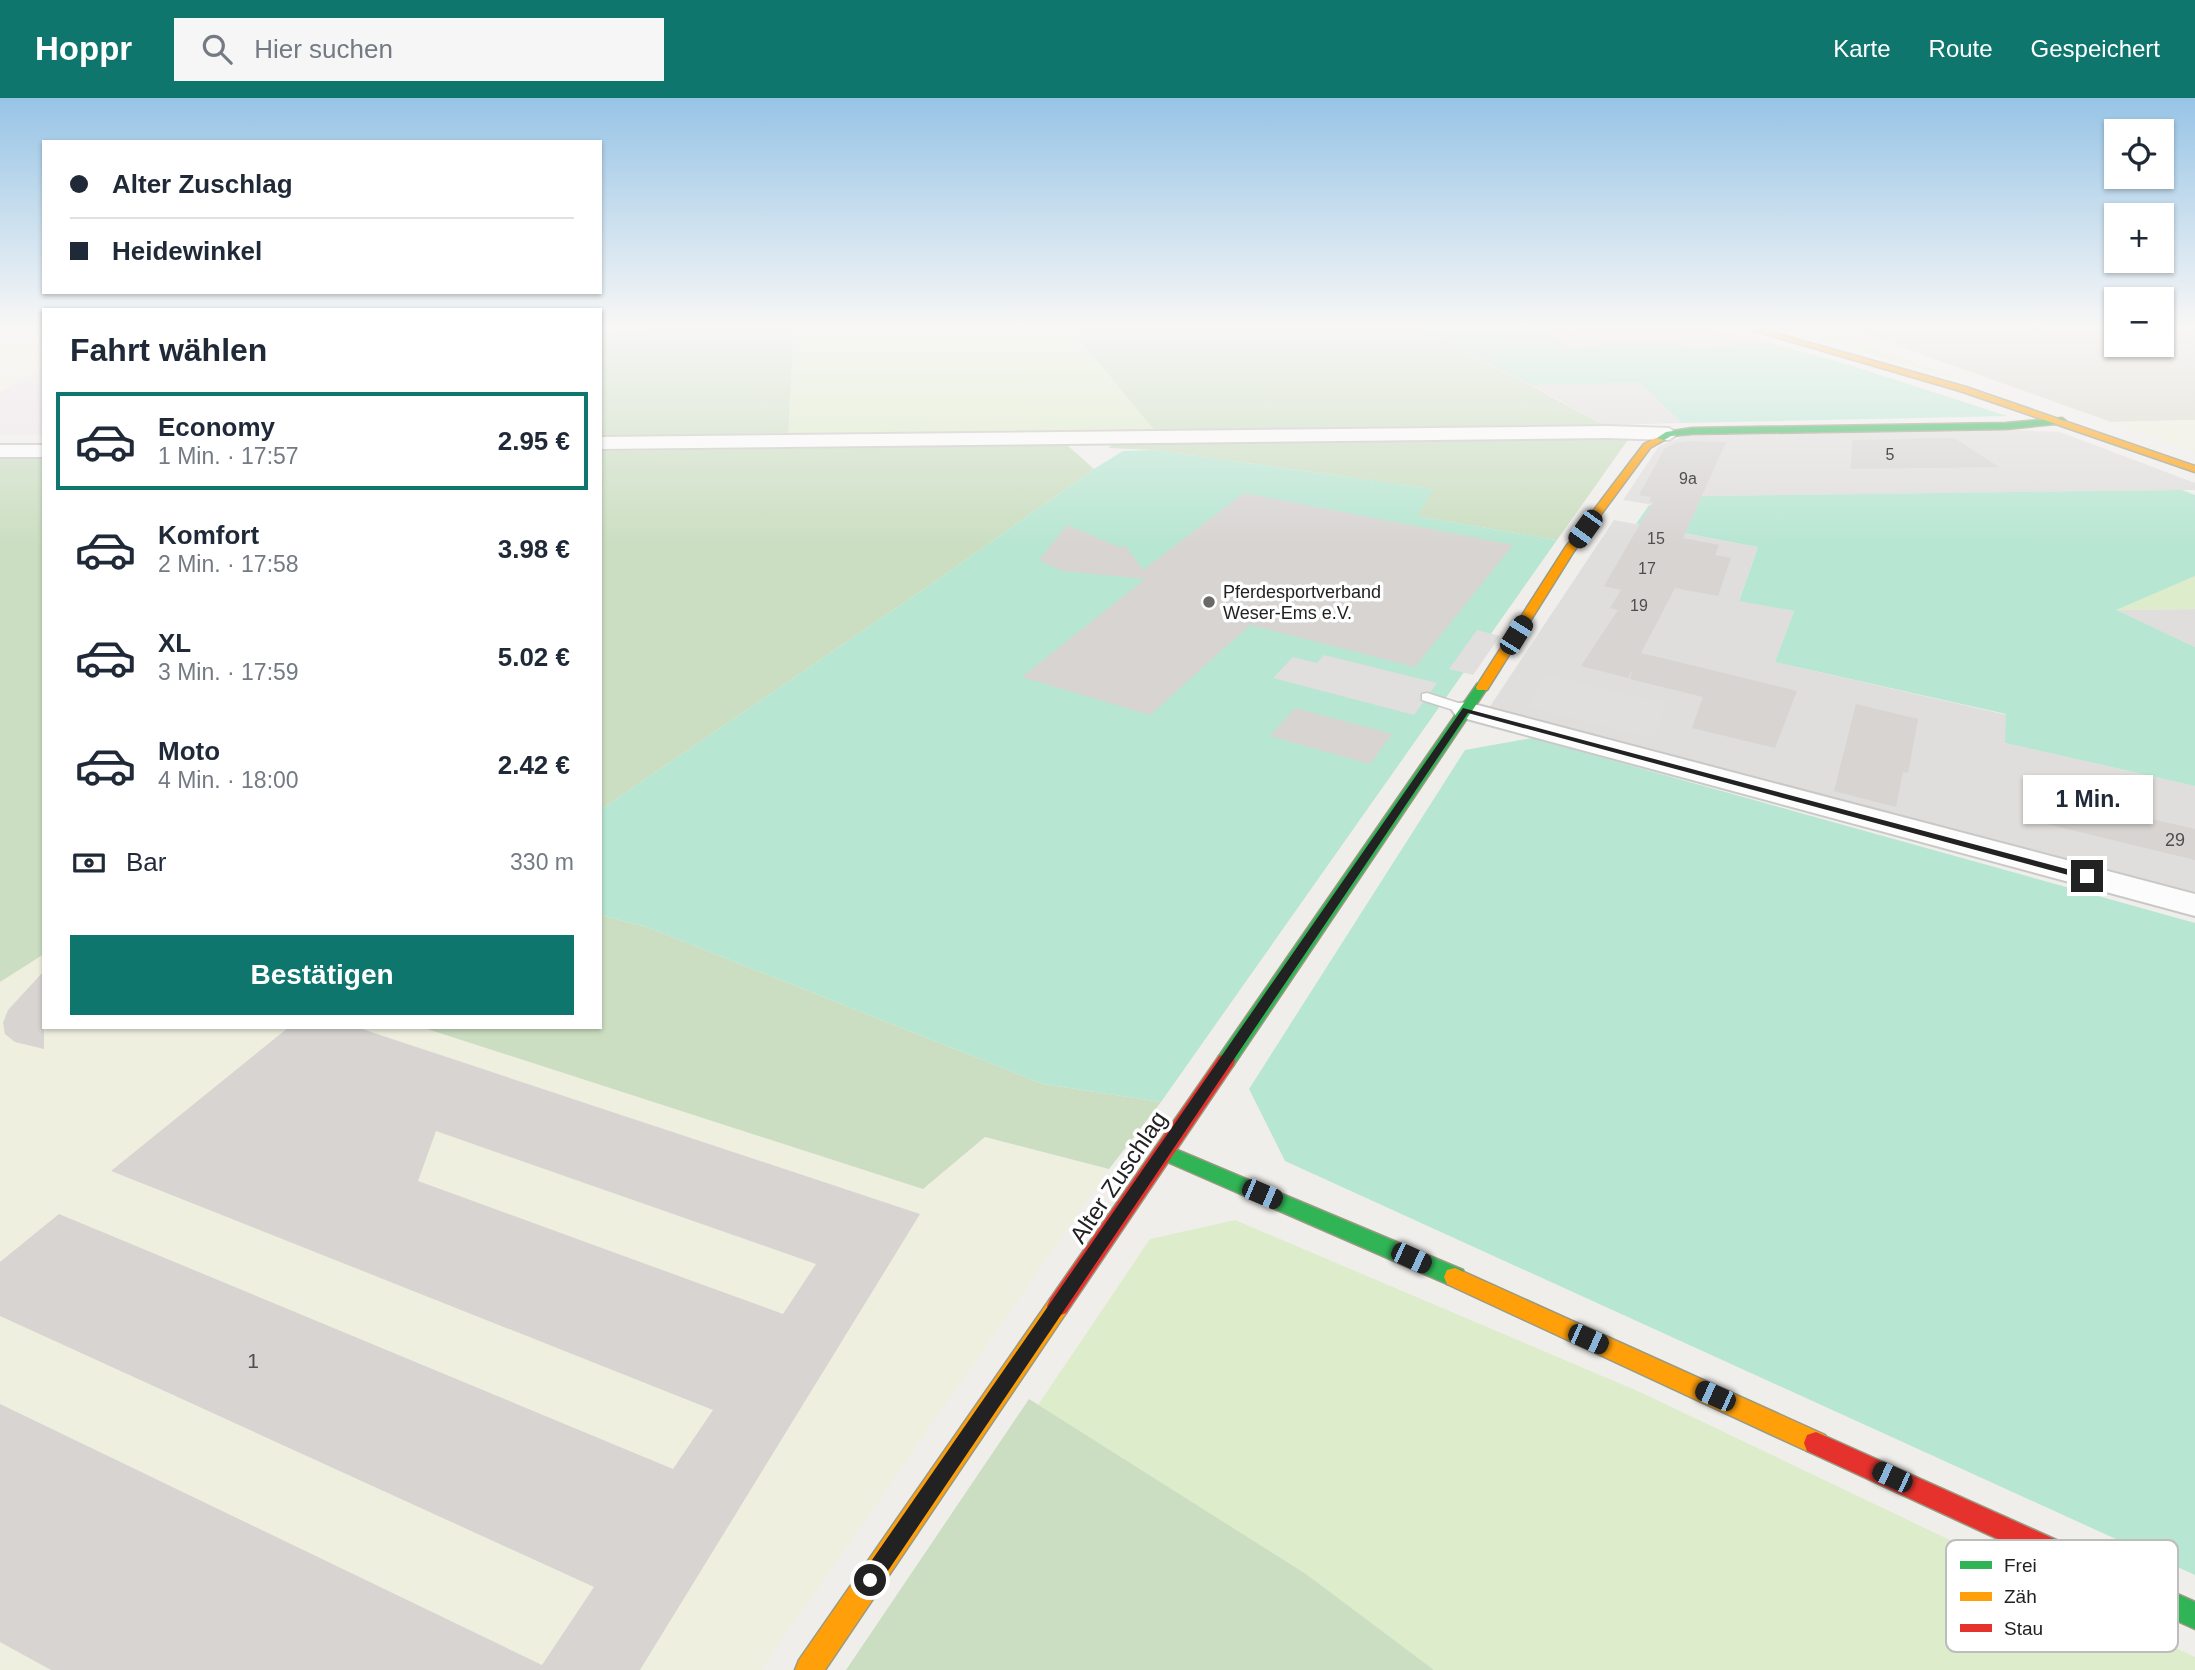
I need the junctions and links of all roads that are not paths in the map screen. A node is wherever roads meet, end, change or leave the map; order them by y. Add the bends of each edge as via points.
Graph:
1 (1994, 399) edge
2 (2062, 421) junction
3 (1669, 434) junction
4 (602, 443) edge
5 (0, 451) edge
6 (42, 451) edge
7 (2195, 469) edge
8 (1427, 697) dead end
9 (1466, 710) junction
10 (2195, 905) edge
11 (1163, 1152) junction
12 (2029, 1540) edge
13 (2178, 1608) edge
14 (2195, 1616) edge
15 (808, 1670) edge

1 - 2 street
2 - 3 street
2 - 7 street
3 - 4 street
3 - 9 street, Alter Zuschlag via 1647,446 1577,539
5 - 6 street
8 - 9 lane
9 - 10 street
9 - 11 street, Alter Zuschlag
11 - 12 street via 1386,1246
11 - 15 street, Alter Zuschlag
13 - 14 street

